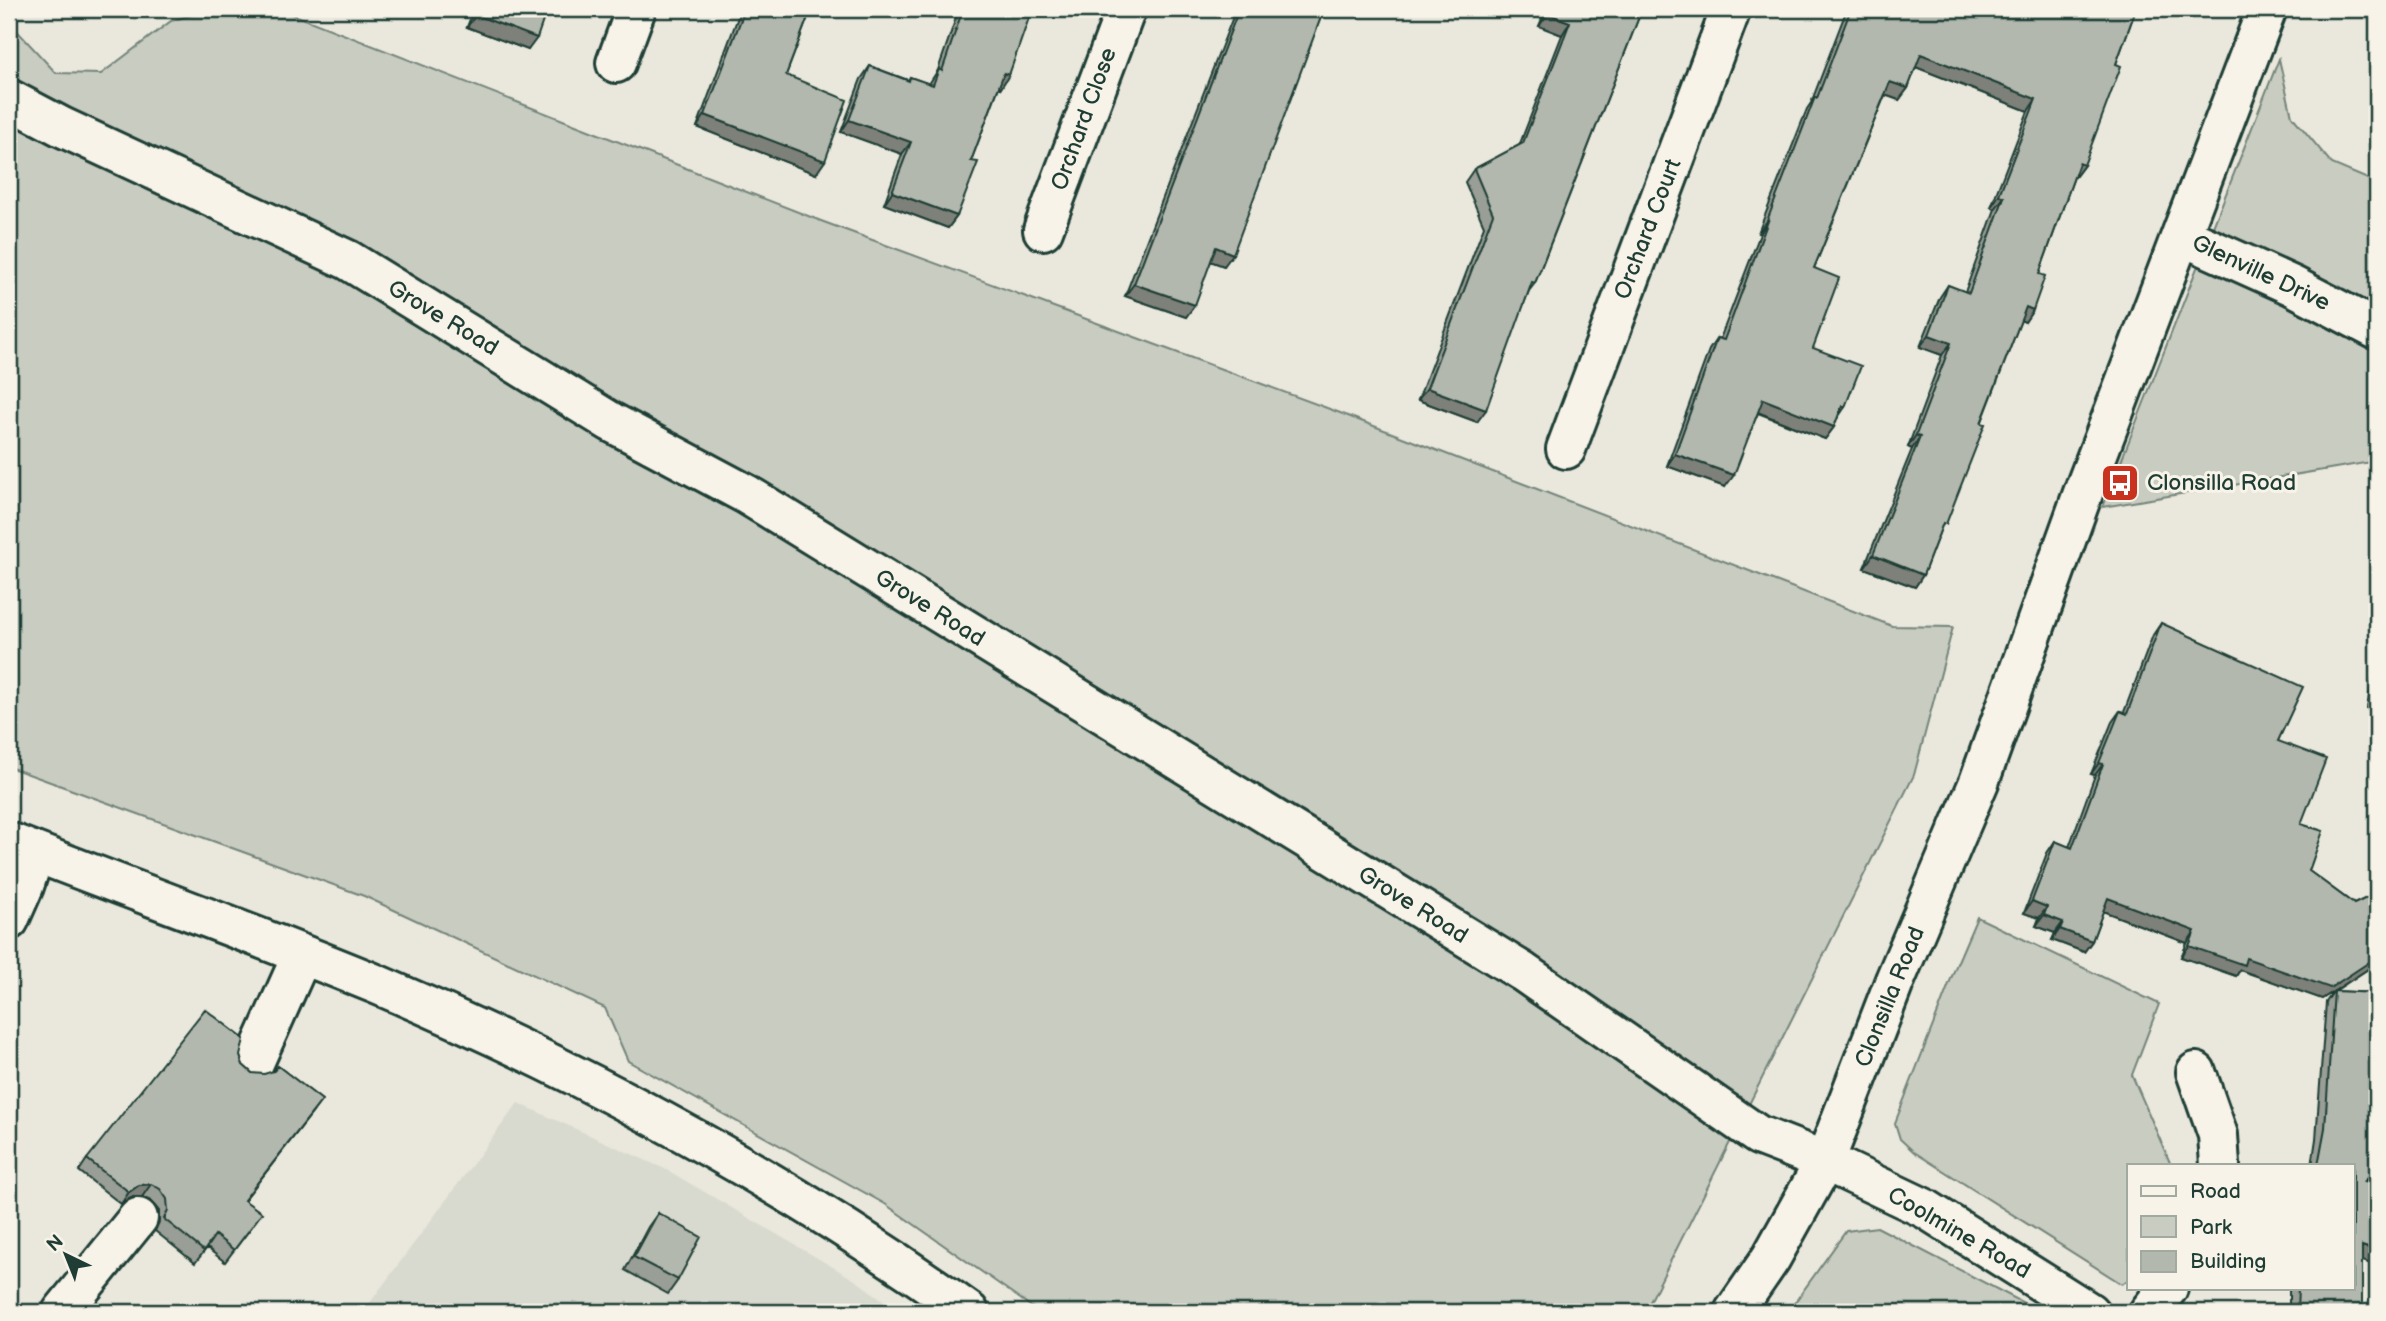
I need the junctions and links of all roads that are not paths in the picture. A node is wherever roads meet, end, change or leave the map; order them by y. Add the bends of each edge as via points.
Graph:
1 (636, 9) edge
2 (1126, 9) edge
3 (1731, 9) edge
4 (2267, 9) edge
5 (615, 63) dead end
6 (9, 99) edge
7 (1043, 230) dead end
8 (2182, 236) junction
9 (2377, 330) edge
10 (1566, 449) dead end
11 (22, 847) edge
12 (9, 920) edge
13 (302, 955) junction
14 (253, 1065) dead end
15 (2196, 1072) dead end
16 (1825, 1161) junction
17 (2220, 1164) edge
18 (138, 1218) dead end
19 (2166, 1290) edge
20 (62, 1312) edge
21 (969, 1312) edge
22 (1734, 1312) edge
23 (2089, 1312) edge
24 (2150, 1312) edge

1 - 5 street
2 - 7 street, Orchard Close
3 - 10 street, Orchard Court
4 - 8 street, Clonsilla Road
6 - 16 street, Grove Road via 348,260 611,422 746,494 1523,972 1758,1135
8 - 9 street, Glenville Drive
8 - 16 street, Clonsilla Road via 1979,782
11 - 12 street via 24,886
11 - 13 street
13 - 14 street
13 - 21 street via 527,1052 676,1127 769,1180
15 - 17 street via 2218,1135
16 - 22 street, Clonsilla Road via 1771,1258
16 - 23 street, Coolmine Road via 1928,1210
18 - 20 street
19 - 24 street

